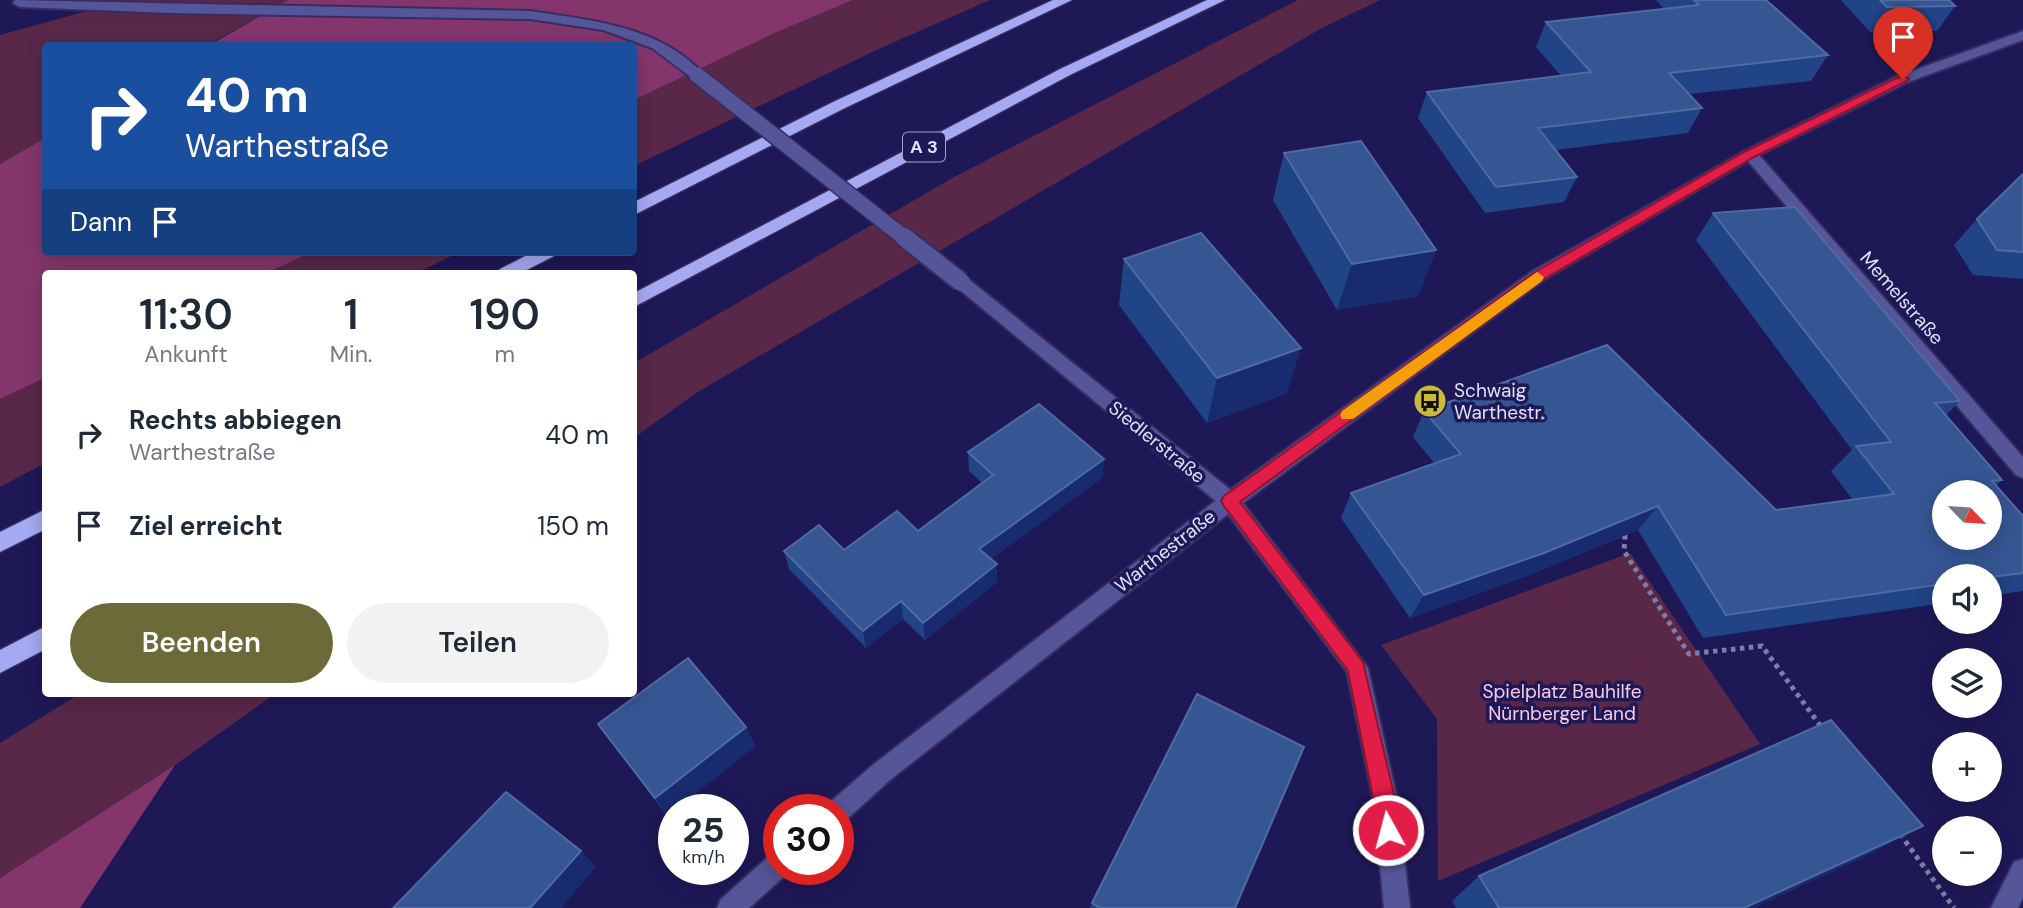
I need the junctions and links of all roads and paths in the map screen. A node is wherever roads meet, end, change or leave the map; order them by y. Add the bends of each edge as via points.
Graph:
1 (1065, 0) edge
2 (1218, 0) edge
3 (20, 3) dead end
4 (2023, 36) edge
5 (1750, 154) junction
6 (637, 207) edge
7 (540, 256) edge
8 (512, 270) edge
9 (637, 299) edge
10 (2023, 470) edge
11 (1230, 501) junction
12 (42, 520) edge
13 (1625, 528) edge
14 (0, 543) edge
15 (42, 638) edge
16 (0, 662) edge
17 (1826, 733) edge
18 (854, 797) edge
19 (1898, 832) edge
20 (2023, 871) edge
21 (763, 878) edge
22 (730, 908) edge
23 (1396, 908) edge
24 (1954, 908) edge
25 (2004, 908) edge

1 - 6 highway via 839,105
2 - 9 highway, A 3 via 1065,72
3 - 11 street, Siedlerstraße, bridge via 530,15 606,26 657,45 961,282
4 - 5 street, Warthestraße via 1903,79
5 - 10 street, Memelstraße
5 - 11 street, Warthestraße via 1539,275
7 - 8 highway
11 - 18 street, Warthestraße
11 - 23 street, Siedlerstraße via 1357,668 1386,803
12 - 14 highway
13 - 17 path via 1625,551 1689,654 1762,646
15 - 16 highway
19 - 24 path
20 - 25 street
21 - 22 street

